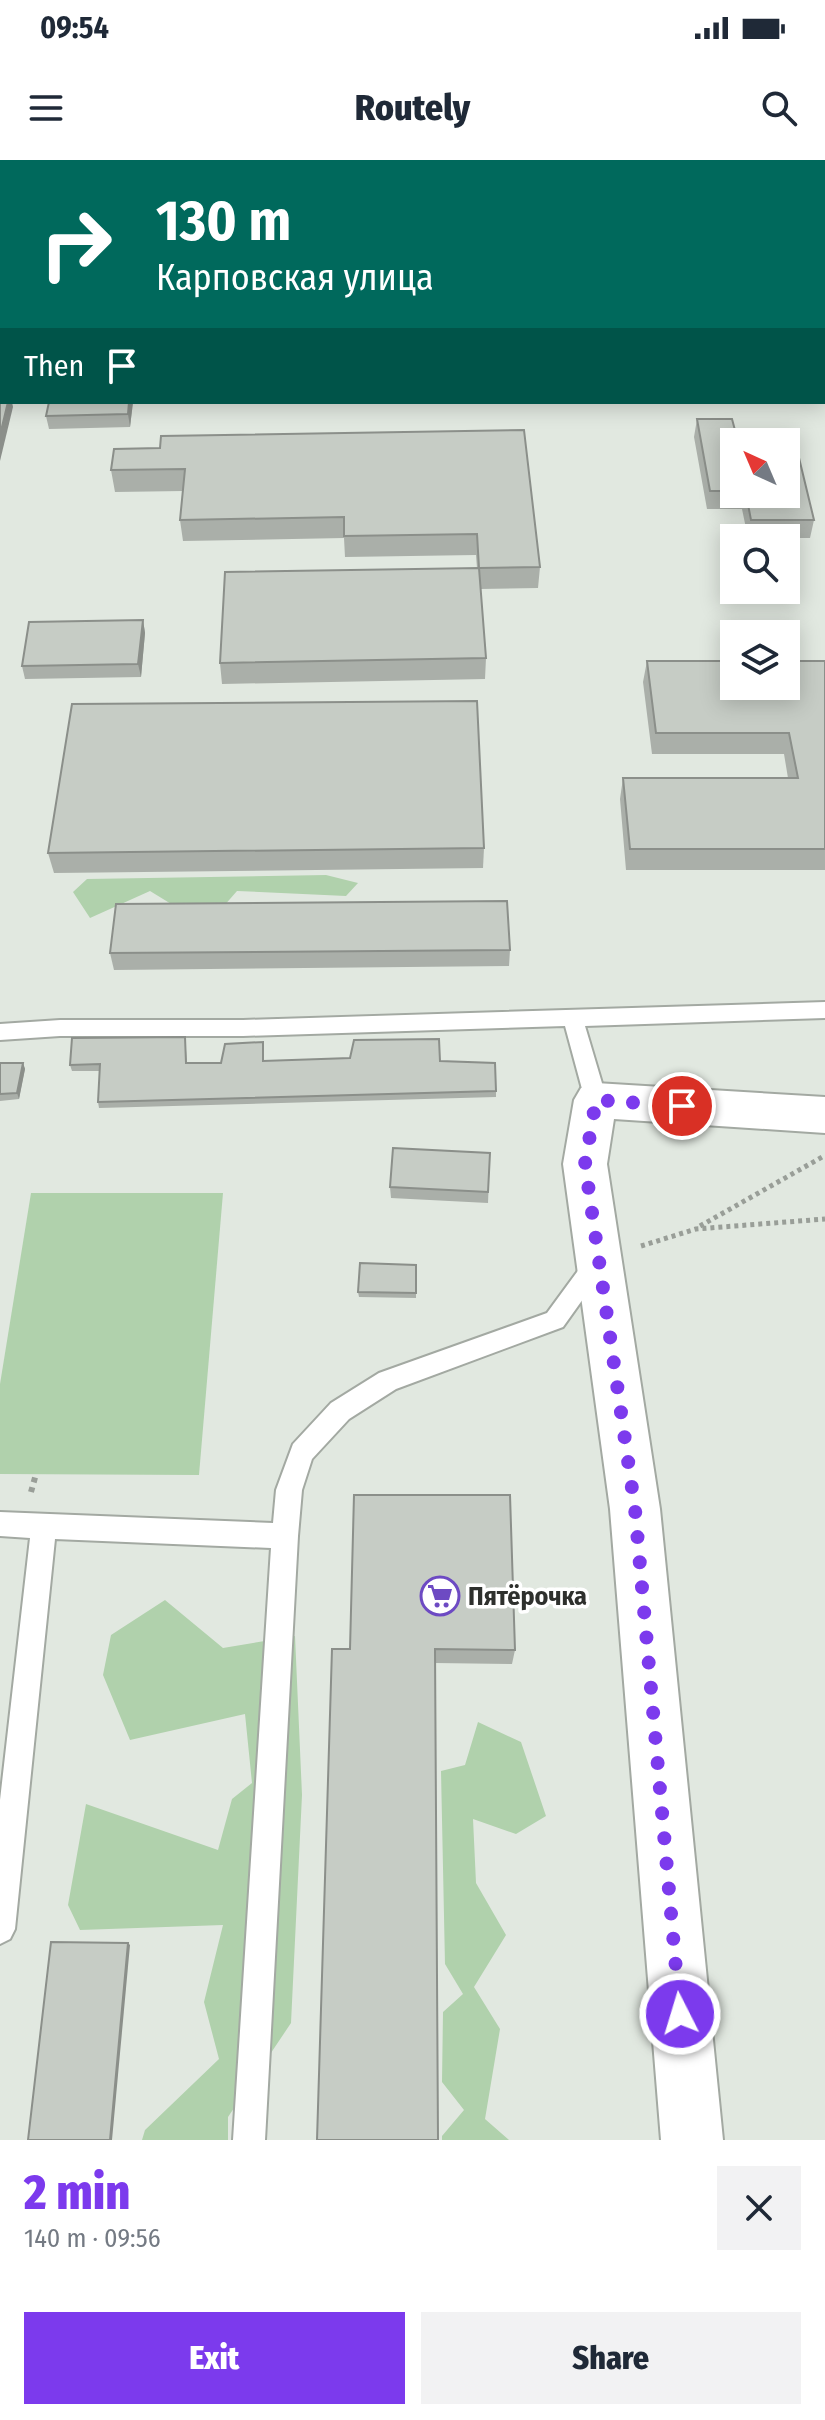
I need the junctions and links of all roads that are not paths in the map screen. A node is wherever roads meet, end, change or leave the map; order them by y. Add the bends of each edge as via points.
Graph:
1 (825, 1010) edge
2 (573, 1019) junction
3 (0, 1032) edge
4 (596, 1100) junction
5 (825, 1115) edge
6 (598, 1260) junction
7 (0, 1524) edge
8 (44, 1526) junction
9 (285, 1536) junction
10 (0, 1929) edge
11 (249, 2140) edge
12 (692, 2140) edge

1 - 2 lane
2 - 3 lane
2 - 4 lane
4 - 5 street
4 - 6 street via 585,1164
6 - 9 lane via 555,1320 388,1381 340,1411 302,1452 289,1490
6 - 12 street via 635,1509
7 - 8 lane
8 - 9 lane
8 - 10 lane
9 - 11 lane

